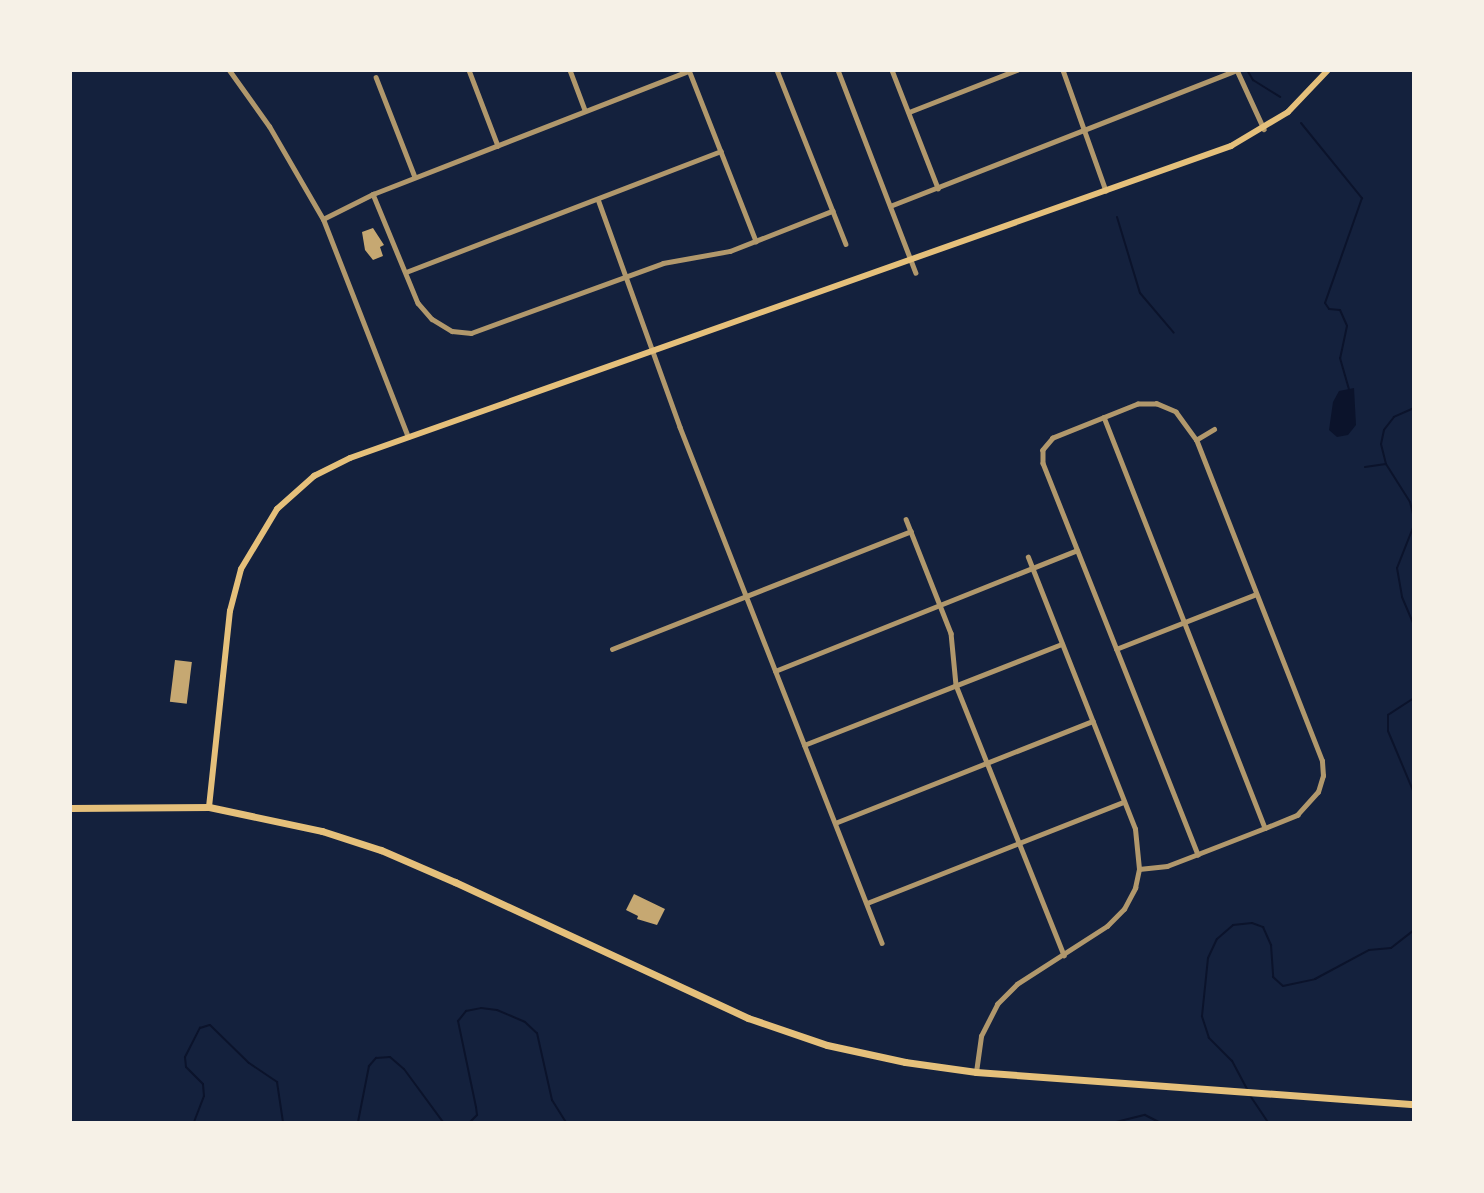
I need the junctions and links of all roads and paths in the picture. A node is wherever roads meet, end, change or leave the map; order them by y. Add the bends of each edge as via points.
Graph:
1 (229, 70) edge
2 (469, 70) edge
3 (570, 70) edge
4 (777, 70) edge
5 (838, 70) edge
6 (892, 70) edge
7 (1017, 70) edge
8 (1063, 70) edge
9 (1237, 70) edge
10 (1328, 70) edge
11 (689, 71) edge
12 (376, 77) dead end
13 (585, 110) junction
14 (909, 112) junction
15 (1264, 129) junction
16 (1084, 130) junction
17 (498, 146) junction
18 (721, 151) junction
19 (415, 177) junction
20 (938, 188) junction
21 (1106, 191) junction
22 (373, 194) junction
23 (598, 200) junction
24 (890, 206) junction
25 (832, 211) junction
26 (323, 219) junction
27 (756, 241) junction
28 (846, 244) dead end
29 (911, 260) junction
30 (406, 272) junction
31 (916, 273) dead end
32 (627, 277) junction
33 (653, 350) junction
34 (1104, 417) junction
35 (1214, 429) dead end
36 (408, 437) junction
37 (1196, 440) junction
38 (906, 519) dead end
39 (911, 531) junction
40 (1077, 550) junction
41 (1028, 557) dead end
42 (1033, 569) junction
43 (1256, 594) junction
44 (746, 596) junction
45 (939, 604) junction
46 (1185, 623) junction
47 (1062, 644) junction
48 (612, 649) dead end
49 (1116, 649) junction
50 (775, 671) junction
51 (956, 685) junction
52 (1093, 721) junction
53 (804, 745) junction
54 (986, 762) junction
55 (1124, 802) junction
56 (209, 807) junction
57 (70, 808) edge
58 (835, 822) junction
59 (1265, 828) junction
60 (1018, 843) junction
61 (1198, 854) junction
62 (1139, 870) junction
63 (867, 903) junction
64 (882, 942) dead end
65 (1064, 955) junction
66 (976, 1072) junction
67 (1413, 1104) edge

1 - 26 street via 269,126
2 - 17 street
3 - 13 street
4 - 25 street
5 - 24 street
6 - 14 street
7 - 14 street
8 - 16 street
9 - 15 street
9 - 16 street
10 - 15 main road via 1311,92
11 - 13 street
11 - 18 street
12 - 19 street
13 - 17 street
14 - 20 street
15 - 21 main road via 1232,146
16 - 20 street
16 - 21 street
17 - 19 street
18 - 23 street
18 - 27 street
19 - 22 street
20 - 24 street
21 - 29 main road
22 - 26 street
22 - 30 street
23 - 30 street
23 - 32 street
24 - 29 street
25 - 27 street
25 - 28 street
26 - 36 street
27 - 32 street via 730,251 663,263
29 - 31 street
29 - 33 main road
30 - 32 street via 418,303 432,320 452,331 471,333
32 - 33 street
33 - 36 main road
33 - 44 street
34 - 37 street via 1138,404 1157,404 1176,412
34 - 40 street via 1053,438 1043,450 1042,463
34 - 46 street
35 - 37 street
36 - 56 main road via 314,476 277,509 248,553 230,611
37 - 43 street
38 - 39 street
39 - 44 street
39 - 45 street
40 - 42 street
40 - 49 street
41 - 42 street
42 - 45 street
42 - 47 street
43 - 46 street
43 - 59 street via 1322,761 1323,776 1310,805
44 - 48 street
44 - 50 street
45 - 50 street
45 - 51 street via 951,633
46 - 49 street
46 - 59 street
47 - 51 street
47 - 52 street
49 - 61 street
50 - 53 street
51 - 53 street
51 - 54 street
52 - 54 street
52 - 55 street
53 - 58 street
54 - 58 street
54 - 60 street
55 - 60 street
55 - 62 street via 1137,839
56 - 57 main road
56 - 66 main road via 322,831 381,850 748,1018 826,1045
58 - 63 street
59 - 61 street
60 - 63 street
60 - 65 street
61 - 62 street via 1167,866
62 - 65 street via 1124,909 1107,926
63 - 64 street
65 - 66 street via 1017,984 997,1004 981,1036
66 - 67 main road

